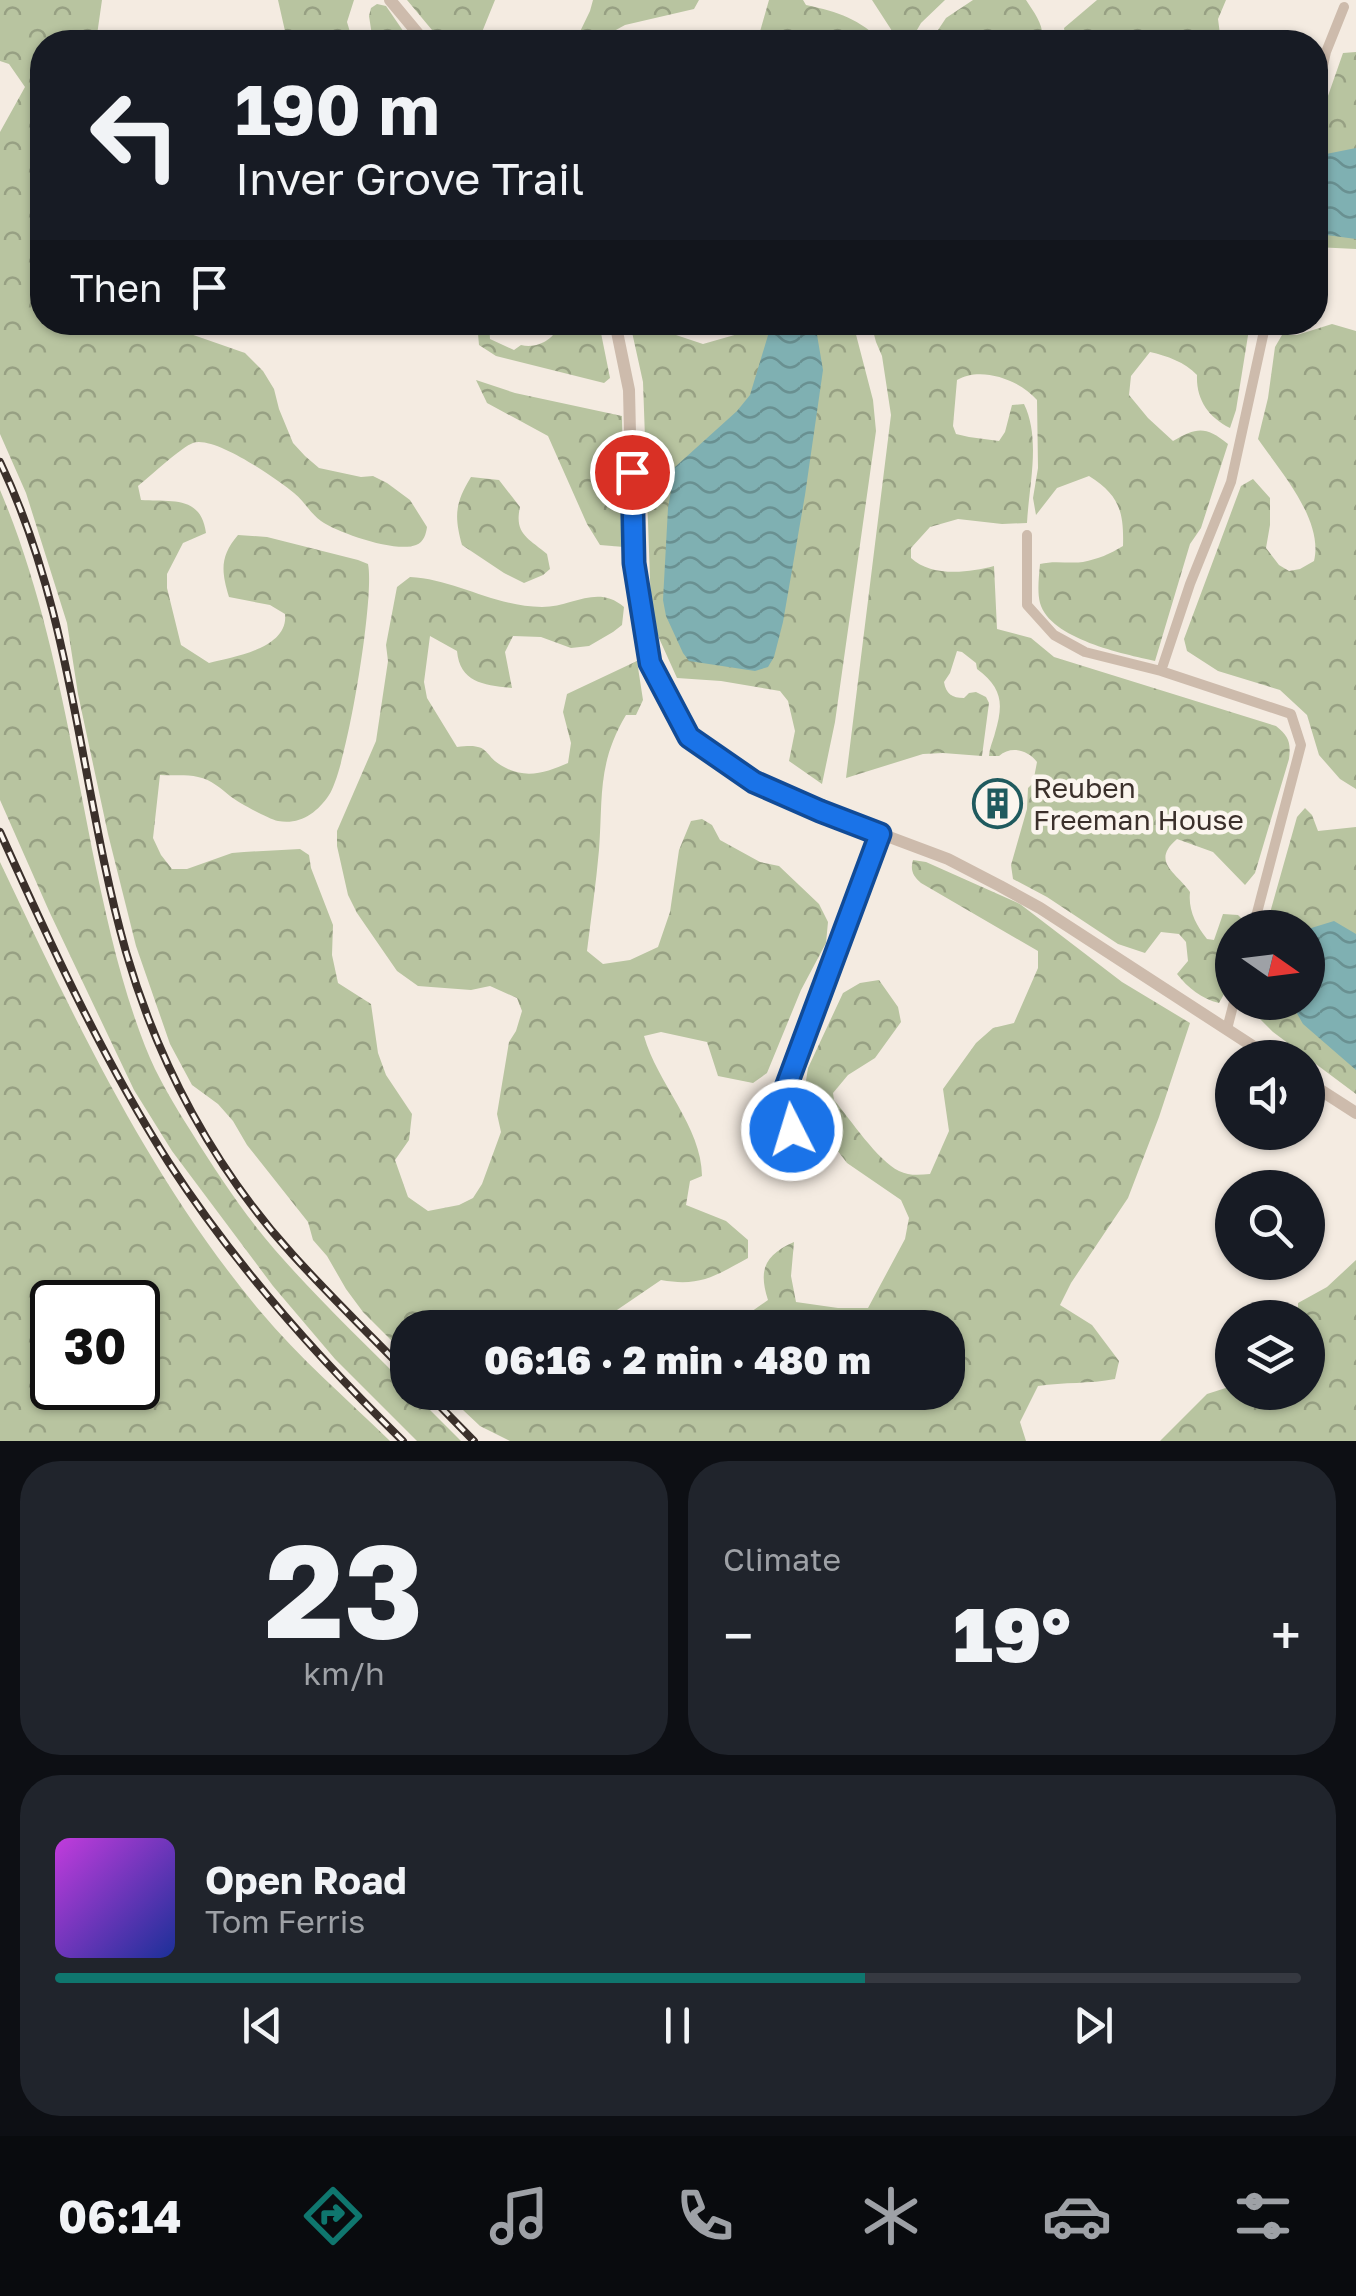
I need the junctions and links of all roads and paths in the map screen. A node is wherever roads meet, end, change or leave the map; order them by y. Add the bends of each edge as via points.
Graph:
1 (390, 0) edge
2 (1344, 7) dead end
3 (415, 30) edge
4 (1328, 47) edge
5 (618, 335) edge
6 (1263, 335) edge
7 (1027, 535) dead end
8 (1162, 671) junction
9 (880, 834) junction
10 (1259, 910) edge
11 (1229, 1020) edge
12 (1227, 1029) junction
13 (1244, 1040) edge
14 (1325, 1093) edge
15 (1356, 1113) edge
16 (801, 1165) dead end

1 - 3 street
2 - 4 street
5 - 9 street via 630,390 634,563 650,663 689,737 754,782
6 - 8 street via 1231,482
7 - 8 street via 1027,605 1054,635 1085,652
8 - 10 street via 1291,714 1301,745
9 - 12 street via 1040,908
9 - 16 street via 783,1095
11 - 12 street
12 - 13 street
14 - 15 street

